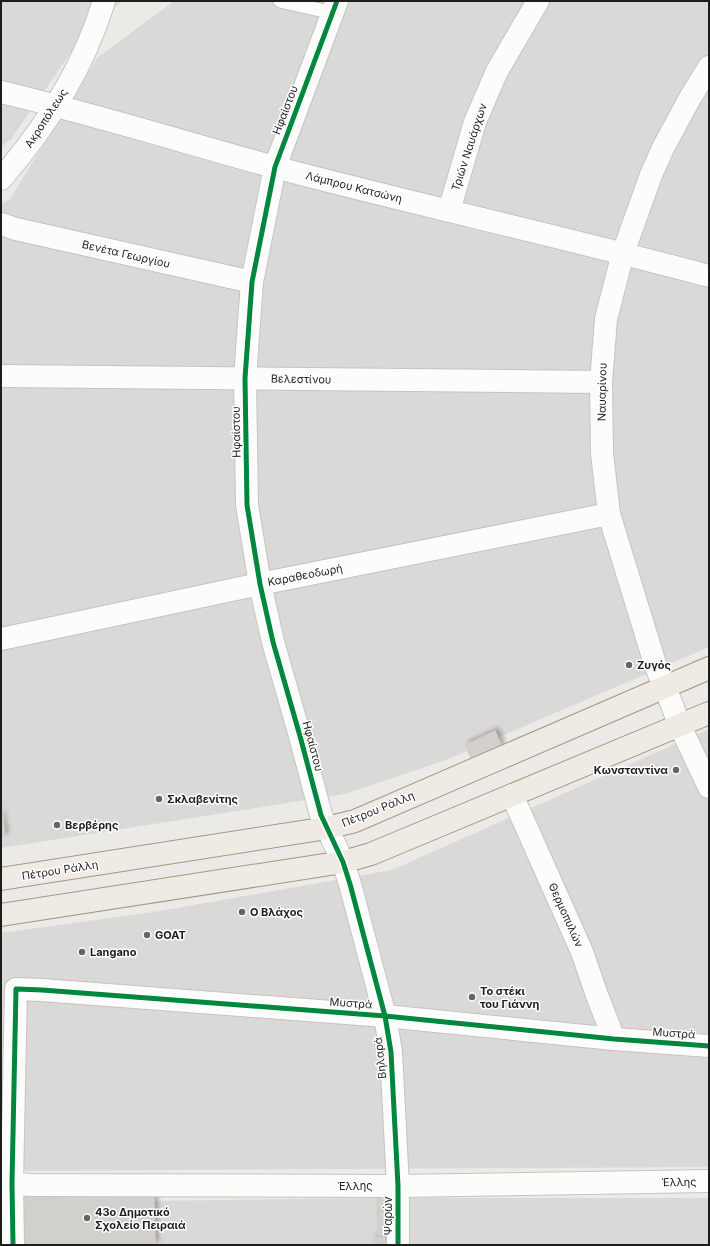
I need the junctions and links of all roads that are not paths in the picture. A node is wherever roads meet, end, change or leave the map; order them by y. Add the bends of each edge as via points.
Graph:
1 (104, 1) edge
2 (280, 1) edge
3 (538, 1) edge
4 (335, 7) edge
5 (709, 67) edge
6 (1, 92) edge
7 (56, 106) junction
8 (275, 167) junction
9 (1, 179) edge
10 (449, 211) junction
11 (1, 224) edge
12 (623, 253) junction
13 (709, 276) edge
14 (252, 282) junction
15 (1, 376) edge
16 (245, 378) junction
17 (601, 382) junction
18 (609, 514) junction
19 (260, 584) junction
20 (1, 639) edge
21 (709, 668) edge
22 (665, 687) junction
23 (709, 713) edge
24 (680, 726) junction
25 (709, 787) edge
26 (512, 795) junction
27 (327, 828) junction
28 (343, 862) junction
29 (1, 879) edge
30 (1, 916) edge
31 (385, 1016) junction
32 (614, 1038) junction
33 (709, 1046) edge
34 (8, 1047) edge
35 (709, 1181) edge
36 (7, 1183) edge
37 (398, 1186) junction
38 (13, 1245) edge
39 (398, 1245) edge

1 - 7 street, Ακροπόλεως via 84,53
2 - 4 lane
3 - 10 street, Τριών Ναυάρχων via 497,71 475,122
4 - 8 street, Ηφαίστου
5 - 12 street, Ναυαρίνου via 663,148
6 - 7 street, Λάμπρου Κατσώνη
7 - 8 street, Λάμπρου Κατσώνη
7 - 9 street, Ακροπόλεως
8 - 10 street, Λάμπρου Κατσώνη
8 - 14 street, Ηφαίστου
10 - 12 street, Λάμπρου Κατσώνη
11 - 14 street, Βενέτα Γεωργίου
12 - 13 street, Λάμπρου Κατσώνη
12 - 17 street, Ναυαρίνου via 606,319
14 - 16 street, Ηφαίστου
15 - 16 street, Βελεστίνου
16 - 17 street, Βελεστίνου
16 - 19 street, Ηφαίστου via 247,505
17 - 18 street, Ναυαρίνου via 602,453
18 - 19 street, Καραθεοδωρή
18 - 22 street, Ναυαρίνου via 656,667
19 - 20 street, Καραθεοδωρή
19 - 27 street, Ηφαίστου via 273,642 321,815
21 - 22 main road, Πέτρου Ράλλη
22 - 24 street, Ναυαρίνου
22 - 27 main road, Πέτρου Ράλλη via 355,821
23 - 24 main road
24 - 25 street, Ναυαρίνου
24 - 26 main road
26 - 28 main road via 370,854
26 - 32 street, Θερμοπυλών via 582,952
27 - 28 street, Ηφαίστου
27 - 29 main road, Πέτρου Ράλλη
28 - 30 main road
28 - 31 street, Βηλαρά
31 - 32 street, Μυστρά
31 - 34 street, Μυστρά via 16,989
31 - 37 street, Βηλαρά via 391,1052
32 - 33 street, Μυστρά
34 - 36 street
35 - 37 street, Έλλης
36 - 37 street, Έλλης
36 - 38 street
37 - 39 street, Ψαρών

